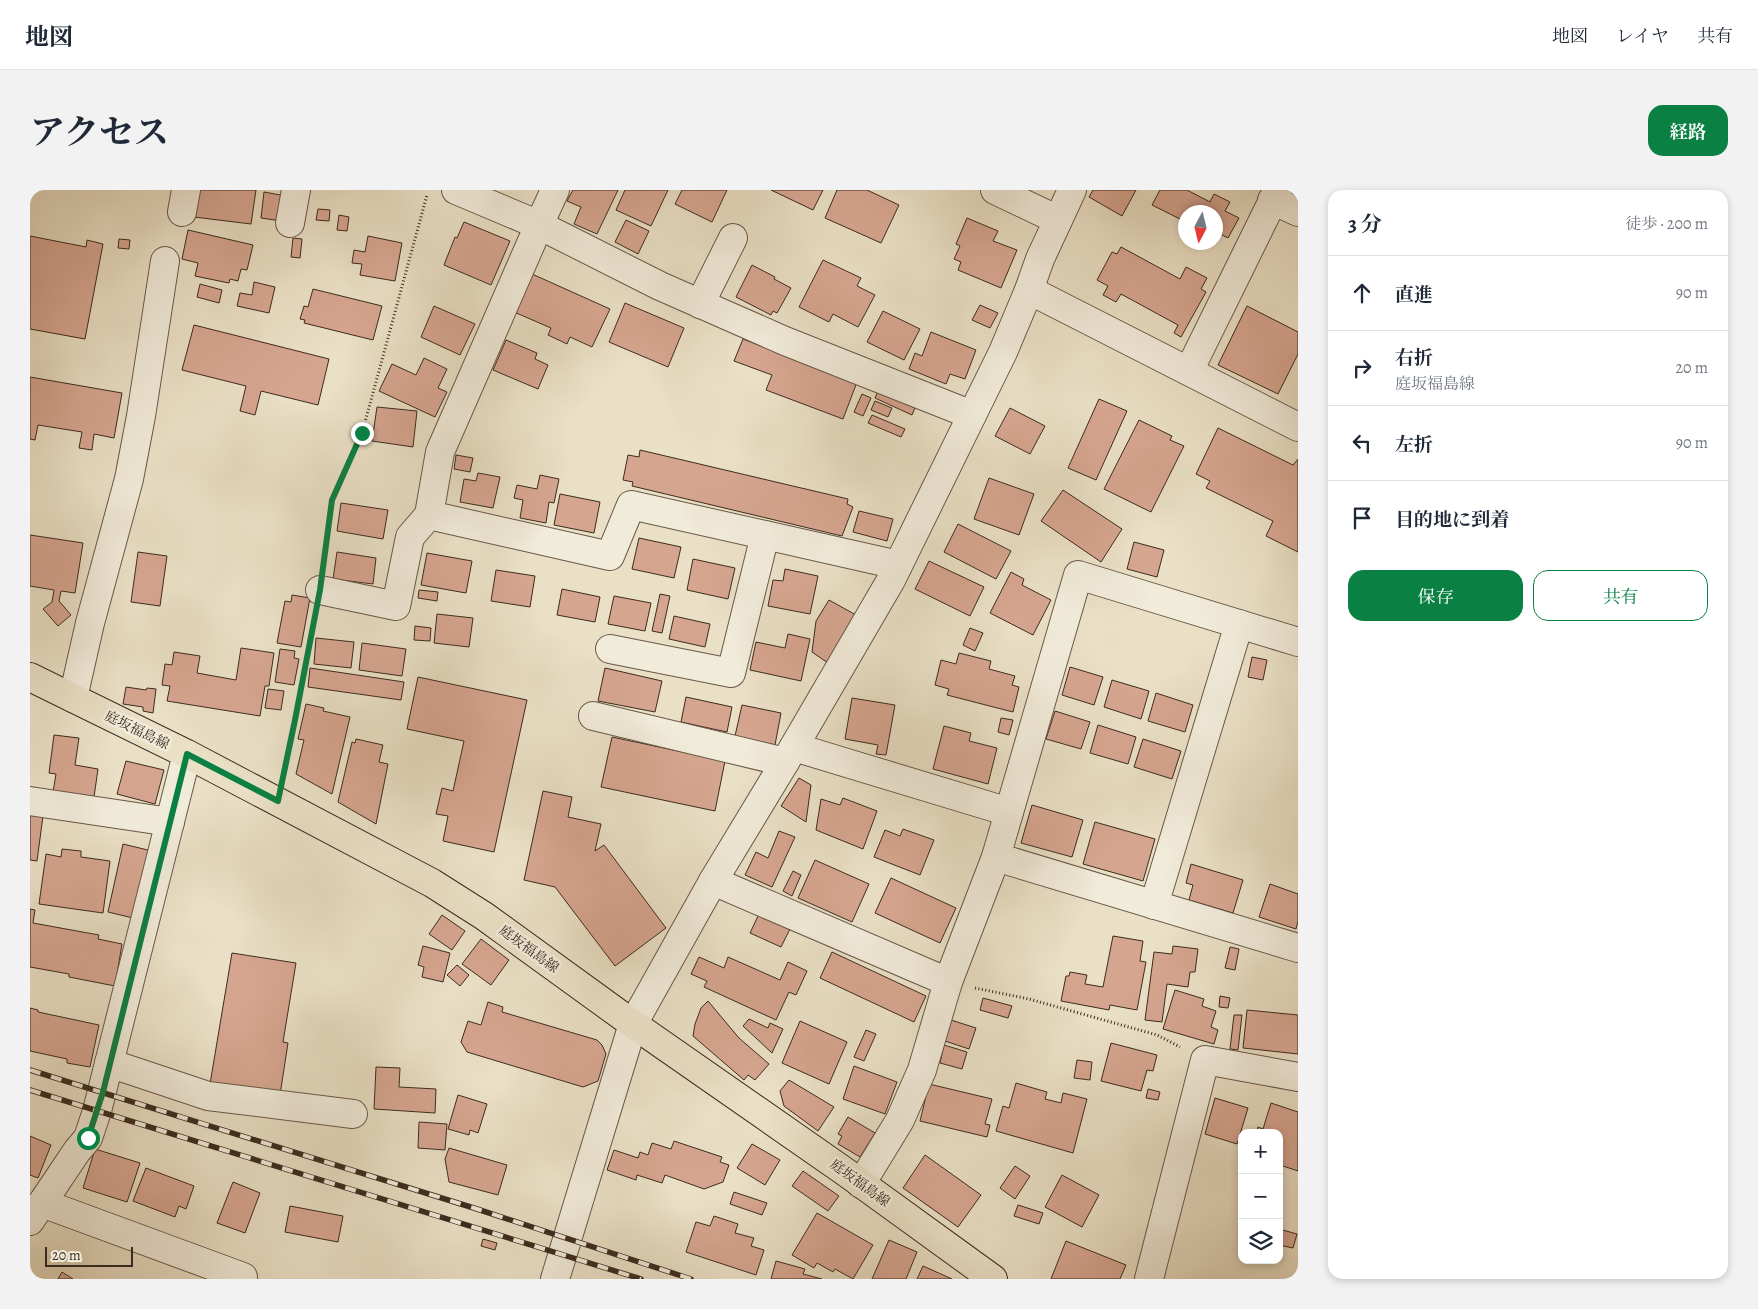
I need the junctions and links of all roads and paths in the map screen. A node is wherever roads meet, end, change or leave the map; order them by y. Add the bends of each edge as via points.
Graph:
1 (296, 190) edge
2 (429, 190) edge
3 (456, 190) edge
4 (555, 190) edge
5 (995, 190) edge
6 (1072, 190) edge
7 (1275, 195) edge
8 (1298, 212) edge
9 (1058, 220) junction
10 (290, 223) dead end
11 (539, 225) junction
12 (732, 238) dead end
13 (165, 260) dead end
14 (1029, 290) junction
15 (700, 304) junction
16 (1189, 371) junction
17 (972, 415) junction
18 (1298, 427) edge
19 (429, 515) junction
20 (765, 535) junction
21 (898, 565) junction
22 (320, 590) junction
23 (1239, 624) junction
24 (1298, 642) edge
25 (610, 649) dead end
26 (30, 677) edge
27 (74, 698) junction
28 (593, 716) dead end
29 (187, 754) junction
30 (790, 754) junction
31 (30, 801) edge
32 (278, 801) junction
33 (1009, 812) junction
34 (170, 822) junction
35 (996, 858) junction
36 (713, 881) junction
37 (1154, 905) junction
38 (1298, 948) edge
39 (948, 982) junction
40 (633, 1024) junction
41 (1205, 1060) junction
42 (109, 1064) junction
43 (1298, 1077) edge
44 (353, 1114) dead end
45 (861, 1184) junction
46 (36, 1212) edge
47 (197, 1270) edge
48 (243, 1278) dead end
49 (555, 1279) edge
50 (993, 1279) edge
51 (1149, 1279) edge

1 - 10 street
2 - 22 path via 362,433 332,500
3 - 11 street
4 - 11 street
5 - 9 street
6 - 9 street
7 - 8 street
7 - 16 street
9 - 14 street
11 - 15 street
11 - 19 street via 440,452
12 - 15 street
13 - 27 street via 129,478 90,623
14 - 16 street
14 - 17 street
15 - 17 street
16 - 18 street
17 - 21 street
19 - 20 street via 610,556 631,505
19 - 22 street via 410,537 396,606
20 - 21 street
20 - 25 street via 731,673
21 - 30 street
22 - 32 path
23 - 24 street
23 - 33 street via 1078,575
23 - 37 street
26 - 27 main road, 庭坂福島線
27 - 29 main road, 庭坂福島線
28 - 30 street
29 - 32 main road, 庭坂福島線
29 - 34 street
30 - 33 street
30 - 36 street
31 - 34 street
32 - 40 main road, 庭坂福島線 via 432,883 484,916
33 - 35 street
34 - 42 street
35 - 37 street
35 - 39 street
36 - 39 street
36 - 40 street
37 - 38 street
39 - 41 path via 1029,999 1157,1035
39 - 45 street via 922,1070 900,1120
40 - 45 main road, 庭坂福島線
40 - 49 street
41 - 43 street
41 - 51 street
42 - 44 street via 208,1096
42 - 46 street via 88,1138
45 - 50 main road, 庭坂福島線
46 - 47 street
47 - 48 street

